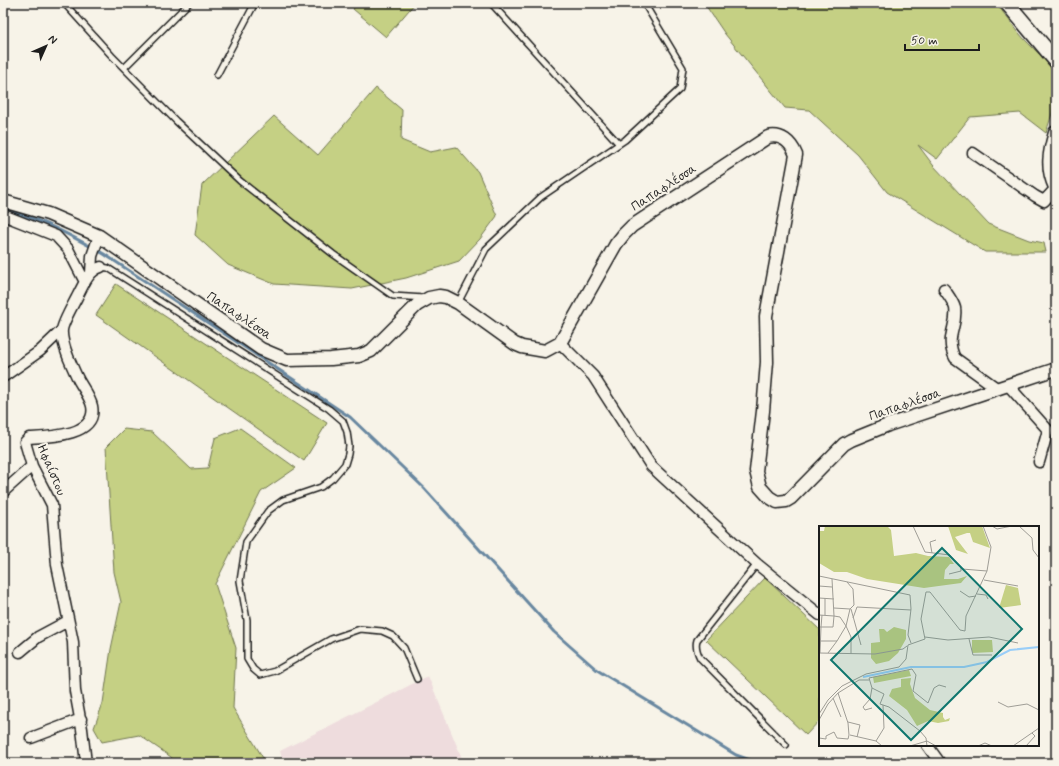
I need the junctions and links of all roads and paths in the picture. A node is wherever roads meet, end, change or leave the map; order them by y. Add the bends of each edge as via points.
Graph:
1 (64, 3) edge
2 (189, 3) edge
3 (255, 3) edge
4 (491, 3) edge
5 (644, 3) edge
6 (1007, 3) edge
7 (1056, 61) edge
8 (124, 68) junction
9 (217, 75) dead end
10 (1056, 133) edge
11 (619, 144) junction
12 (973, 154) dead end
13 (1056, 188) edge
14 (3, 201) edge
15 (3, 215) edge
16 (98, 240) junction
17 (101, 267) joint
18 (91, 273) junction
19 (85, 282) junction
20 (944, 289) dead end
21 (429, 298) junction
22 (458, 303) junction
23 (62, 330) junction
24 (560, 343) junction
25 (1056, 369) edge
26 (3, 377) edge
27 (1003, 387) junction
28 (1040, 462) dead end
29 (32, 466) junction
30 (3, 492) edge
31 (757, 564) junction
32 (819, 614) edge
33 (68, 621) junction
34 (20, 652) dead end
35 (417, 679) dead end
36 (80, 719) junction
37 (31, 738) dead end
38 (786, 745) dead end
39 (928, 746) edge
40 (86, 763) edge
41 (940, 763) edge

1 - 8 lane
2 - 8 lane
3 - 9 lane
4 - 11 lane
5 - 11 lane via 683,68 680,89
6 - 7 main road
8 - 21 lane via 240,181 333,254 393,296
10 - 13 main road via 1050,157 1050,171
11 - 22 lane via 541,197 486,249
12 - 13 street via 1044,200
14 - 16 street, Παπαφλέσσα via 48,214
15 - 19 street via 56,236 68,250
16 - 18 street via 92,256
16 - 21 street, Παπαφλέσσα via 261,349 287,360 345,358 371,351 417,305
17 - 18 street
17 - 35 lane via 108,268 343,421 349,446 345,464 333,478 321,486 283,500 268,511 246,542 240,581 247,620 247,659 253,669 260,675 275,671 331,639 360,629 382,630 393,636 404,648
18 - 19 street
19 - 23 street
20 - 27 street via 955,309 950,342 955,358
21 - 22 street via 438,296
22 - 24 street via 522,347 545,352
23 - 26 street via 40,351
23 - 29 street, Ηφαίστου via 65,350 92,404 93,416 82,428 58,436 29,438 25,442
24 - 27 street, Παπαφλέσσα via 616,244 632,226 768,137 775,136 788,142 796,154 766,316 767,362 756,471 763,492 777,502 786,501 851,440
24 - 31 street via 593,376 651,466
25 - 27 street, Παπαφλέσσα
27 - 28 street via 1048,430
29 - 30 street
29 - 33 street, Ηφαίστου via 52,505 57,565
31 - 32 street
31 - 38 lane via 698,640 697,653
33 - 34 street via 38,637
33 - 36 street, Ηφαίστου via 73,642 75,691
36 - 37 street
36 - 40 street, Ηφαίστου
39 - 41 street

